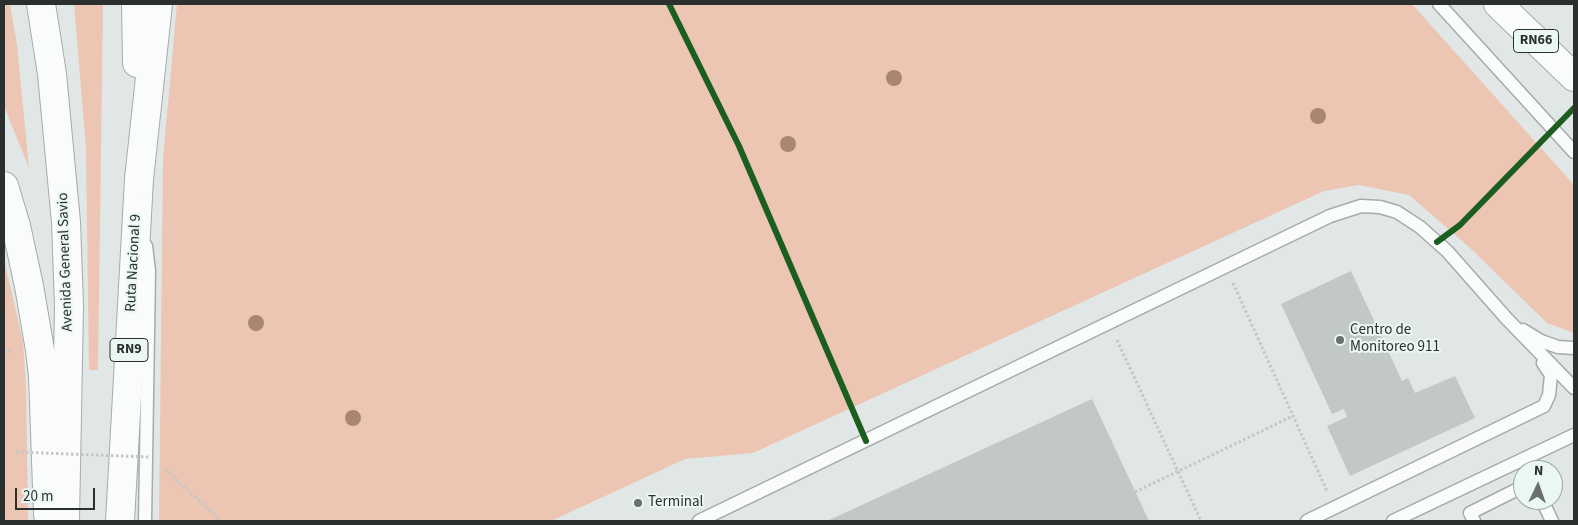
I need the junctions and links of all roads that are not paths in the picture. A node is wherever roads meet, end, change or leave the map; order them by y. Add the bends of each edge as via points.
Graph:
1 (41, 4) edge
2 (136, 4) edge
3 (158, 4) edge
4 (1439, 4) edge
5 (1498, 4) edge
6 (1574, 77) edge
7 (1574, 152) edge
8 (139, 179) junction
9 (4, 186) edge
10 (1507, 319) junction
11 (1530, 344) junction
12 (1574, 348) edge
13 (1574, 388) edge
14 (1574, 435) edge
15 (1513, 492) edge
16 (1472, 517) edge
17 (48, 521) edge
18 (65, 521) edge
19 (120, 521) edge
20 (145, 521) edge
21 (699, 521) edge
22 (1307, 521) edge
23 (1393, 521) edge

1 - 18 main road, Avenida General Savio via 52,74 66,222 69,306
2 - 8 main road, Ruta Nacional 9 / RN9
3 - 8 main road
4 - 7 lane
5 - 6 main road, RN66
8 - 19 main road, Ruta Nacional 9 / RN9
8 - 20 lane via 149,271
9 - 17 main road via 16,226 40,350
10 - 11 lane
10 - 12 lane via 1541,341
10 - 21 lane via 1447,251 1420,227 1397,212 1361,206 1330,216
11 - 13 lane
11 - 22 lane via 1551,375 1550,395 1544,406
14 - 23 lane
15 - 16 lane

